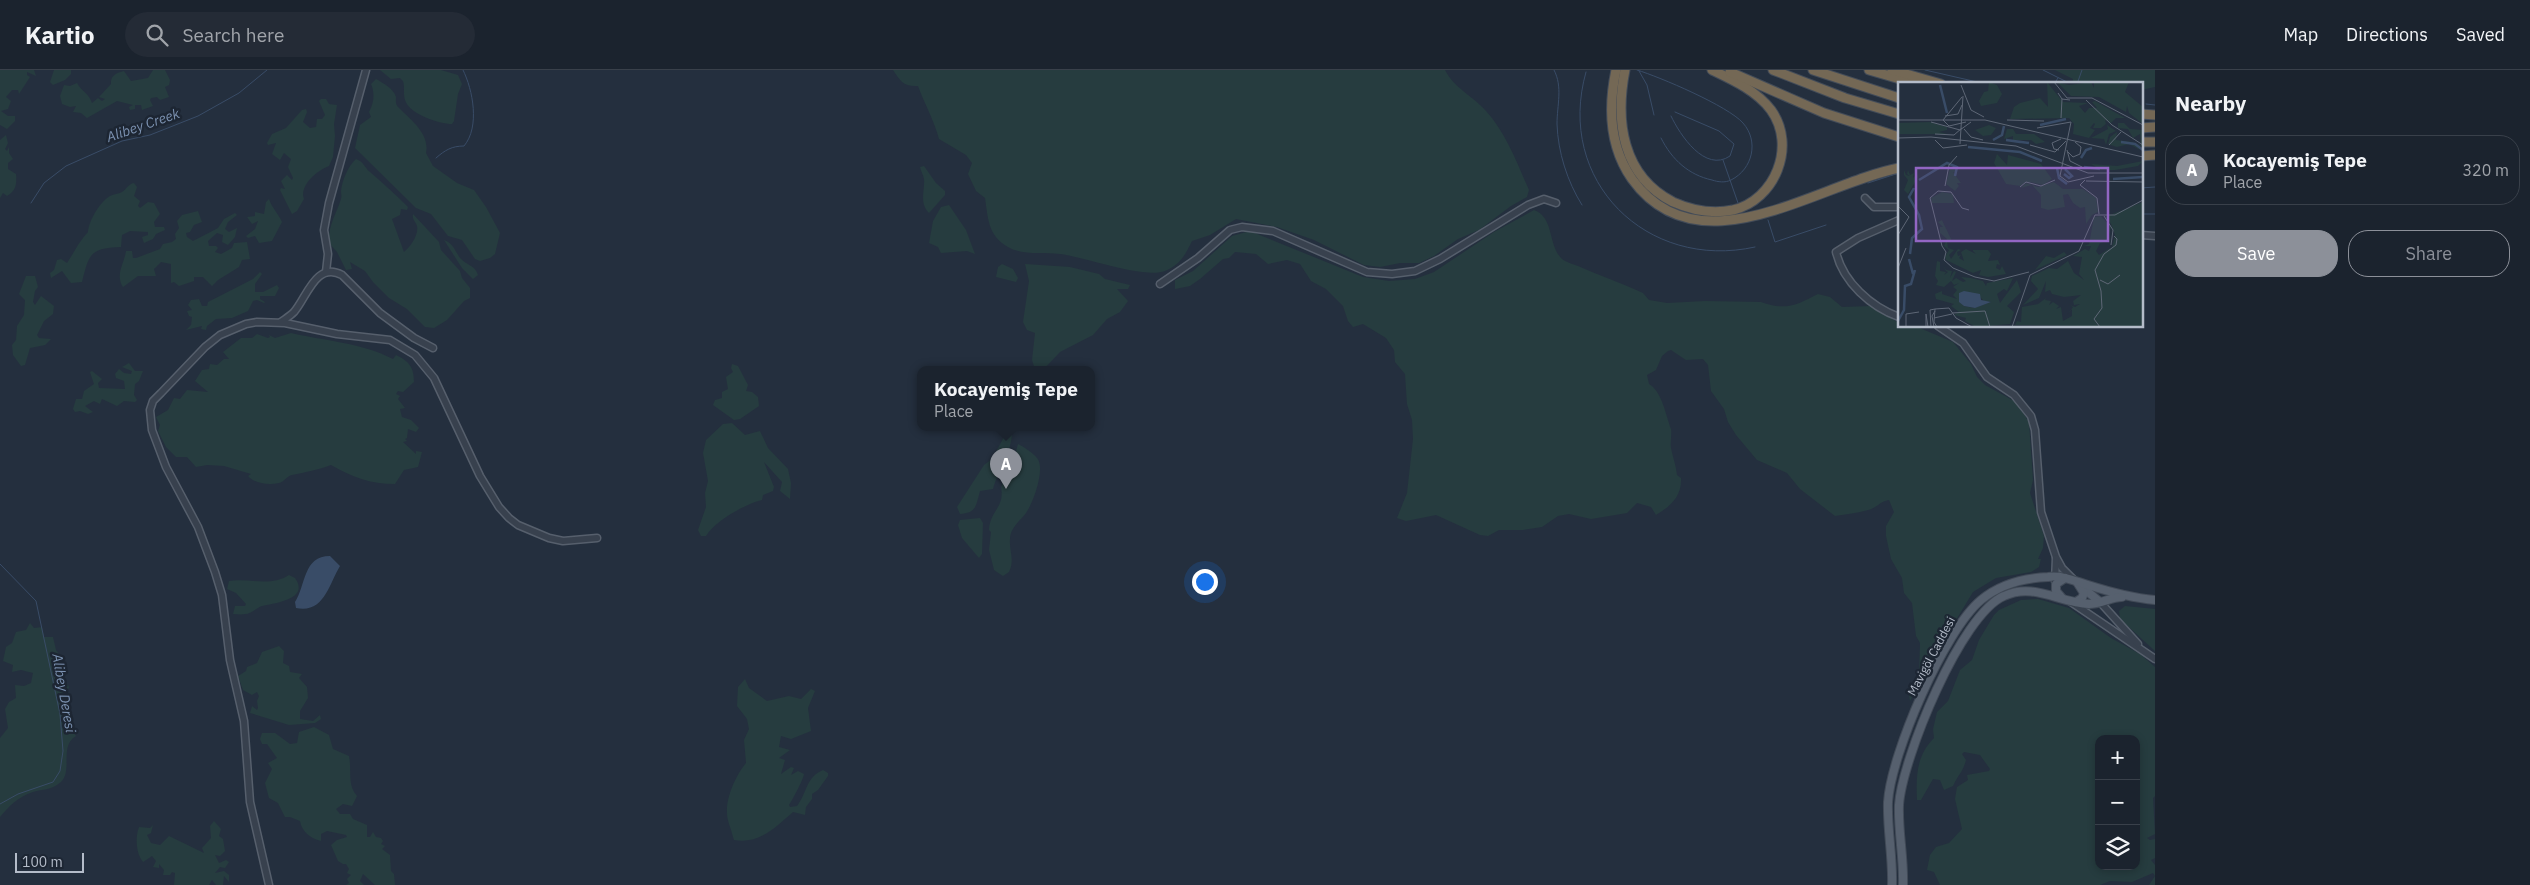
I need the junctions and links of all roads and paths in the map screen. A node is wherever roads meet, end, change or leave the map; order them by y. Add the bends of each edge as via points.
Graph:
1 (366, 70) edge
2 (1616, 70) edge
3 (1625, 70) edge
4 (1712, 70) edge
5 (1725, 70) edge
6 (1773, 70) edge
7 (1813, 70) edge
8 (1868, 70) edge
9 (1892, 70) edge
10 (1909, 82) edge
11 (1934, 82) edge
12 (1898, 98) edge
13 (1898, 114) edge
14 (2142, 114) edge
15 (2155, 115) edge
16 (2155, 127) edge
17 (2142, 128) edge
18 (1898, 137) edge
19 (2142, 142) edge
20 (2155, 142) edge
21 (2155, 155) edge
22 (2142, 156) edge
23 (1898, 168) edge
24 (1865, 198) dead end
25 (1556, 203) dead end
26 (1898, 207) edge
27 (1898, 220) edge
28 (2142, 235) edge
29 (2155, 236) edge
30 (326, 272) junction
31 (1160, 284) dead end
32 (1898, 316) edge
33 (281, 322) junction
34 (1941, 328) edge
35 (433, 348) dead end
36 (597, 538) dead end
37 (2056, 557) junction
38 (2055, 580) junction
39 (2079, 585) junction
40 (2110, 598) junction
41 (2134, 598) junction
42 (2069, 600) junction
43 (2155, 600) edge
44 (2100, 602) junction
45 (2109, 614) junction
46 (2140, 647) junction
47 (2155, 659) edge
48 (268, 885) edge
49 (1892, 885) edge
50 (1903, 885) edge

1 - 30 street via 329,202 324,230 328,254
2 - 23 highway via 1612,129 1619,156 1636,184 1649,197 1680,215 1703,221 1734,220
3 - 4 highway via 1622,128 1638,172 1656,190 1681,205 1695,210 1723,211 1748,204 1765,192 1778,170 1782,139 1776,119 1763,101 1748,88
5 - 18 highway via 1824,114
6 - 13 highway via 1844,98
7 - 12 highway
8 - 10 highway
9 - 11 highway
14 - 15 highway
16 - 17 highway
19 - 20 highway
21 - 22 highway
24 - 26 street via 1874,207
25 - 31 street via 1544,199 1528,205 1433,264 1404,273 1367,272 1273,231 1236,228
27 - 32 street via 1836,252 1843,270 1863,295
28 - 29 street
30 - 33 street via 318,277 292,314
30 - 35 street via 342,275 380,313
33 - 36 street via 337,334 390,340 407,349 434,378 480,476 509,518 549,538
33 - 48 street via 246,324 220,335 161,393 150,410 158,449 198,527 222,595 230,660 244,721 250,802
34 - 37 street via 1963,343 1987,377 2014,395 2031,416 2035,430 2041,512
37 - 38 street
37 - 39 street
38 - 39 main road, Mavigöl Caddesi via 2065,578
38 - 42 main road via 2056,591
38 - 49 main road, Mavigöl Caddesi via 2014,583 1982,599 1963,619 1938,662 1920,700 1890,789
39 - 41 main road, Mavigöl Caddesi
39 - 42 main road via 2083,596
39 - 44 main road
40 - 41 main road, Mavigöl Caddesi
40 - 44 main road, Mavigöl Caddesi
40 - 45 street
41 - 43 main road, Mavigöl Caddesi
42 - 44 main road, Mavigöl Caddesi via 2089,604
42 - 46 street via 2124,640
42 - 50 main road, Mavigöl Caddesi via 2019,591 2003,596 1974,622 1931,704 1905,776 1899,806
44 - 45 street
45 - 46 street
46 - 47 street

